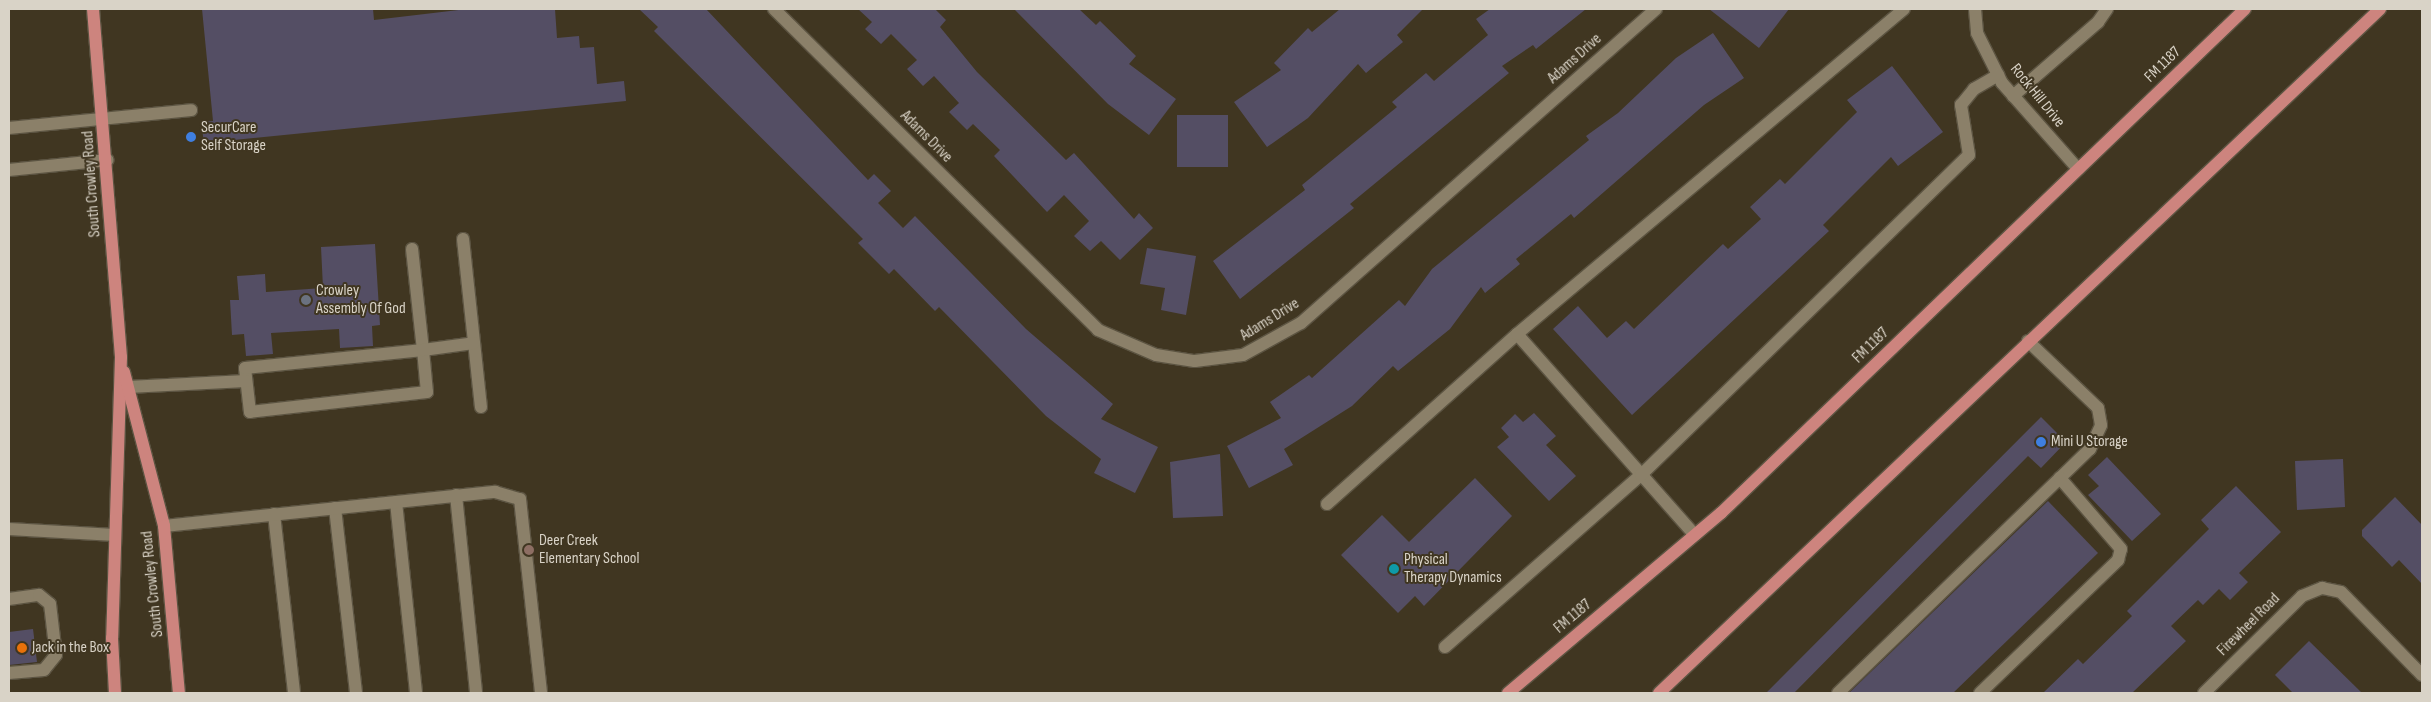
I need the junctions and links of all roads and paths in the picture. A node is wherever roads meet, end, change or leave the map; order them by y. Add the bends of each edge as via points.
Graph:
1 (93, 9) edge
2 (774, 9) edge
3 (1656, 9) edge
4 (1904, 9) edge
5 (1975, 9) edge
6 (2107, 9) edge
7 (2246, 9) edge
8 (2380, 9) edge
9 (1998, 74) junction
10 (2013, 96) junction
11 (191, 110) dead end
12 (103, 118) junction
13 (9, 128) edge
14 (107, 160) junction
15 (2078, 169) junction
16 (9, 170) edge
17 (463, 238) dead end
18 (412, 249) dead end
19 (1517, 334) junction
20 (2028, 341) junction
21 (474, 343) junction
22 (422, 350) junction
23 (121, 357) junction
24 (246, 381) junction
25 (128, 387) junction
26 (481, 407) dead end
27 (1641, 474) junction
28 (2060, 478) junction
29 (456, 495) junction
30 (396, 502) junction
31 (1326, 504) dead end
32 (335, 508) junction
33 (274, 514) junction
34 (164, 526) junction
35 (9, 529) edge
36 (115, 535) junction
37 (1695, 535) junction
38 (9, 599) edge
39 (1445, 647) dead end
40 (9, 673) edge
41 (2422, 675) edge
42 (115, 693) edge
43 (179, 693) edge
44 (294, 693) edge
45 (356, 693) edge
46 (416, 693) edge
47 (476, 693) edge
48 (541, 693) edge
49 (1508, 693) edge
50 (1659, 693) edge
51 (1838, 693) edge
52 (1980, 693) edge
53 (2204, 693) edge

1 - 12 main road, South Crowley Road
2 - 3 street, Adams Drive via 1098,330 1156,356 1195,361 1243,356 1301,323
4 - 19 street
5 - 9 street, Rock Hill Drive via 1977,33
6 - 10 street via 2098,22
7 - 15 main road, FM 1187 / FM 1187
8 - 20 main road
9 - 10 street, Rock Hill Drive
9 - 27 street via 1974,89 1961,105 1969,155
10 - 15 street, Rock Hill Drive
11 - 12 street
12 - 13 street
12 - 14 main road, South Crowley Road
14 - 16 street
14 - 23 main road, South Crowley Road
15 - 37 main road, FM 1187 / FM 1187
17 - 21 street
18 - 22 street
19 - 27 street
19 - 31 street
20 - 28 street via 2098,408 2102,424 2090,449
20 - 50 main road
21 - 22 street
21 - 26 street
22 - 24 street via 245,368
22 - 24 street via 427,392 250,412
23 - 25 main road, South Crowley Road
23 - 36 main road, South Crowley Road
24 - 25 street
25 - 34 main road, South Crowley Road
27 - 37 street
27 - 39 street
28 - 51 street
28 - 52 street via 2121,549 2118,560
29 - 30 street
29 - 47 street
29 - 48 street via 495,492 520,499
30 - 32 street
30 - 46 street
32 - 33 street
32 - 45 street
33 - 34 street
33 - 44 street
34 - 43 main road, South Crowley Road
35 - 36 street
36 - 42 main road, South Crowley Road
37 - 49 main road, FM 1187 / FM 1187
38 - 40 street via 39,595 50,604 56,654 44,670
41 - 53 street, Firewheel Road via 2342,592 2322,588 2302,596

